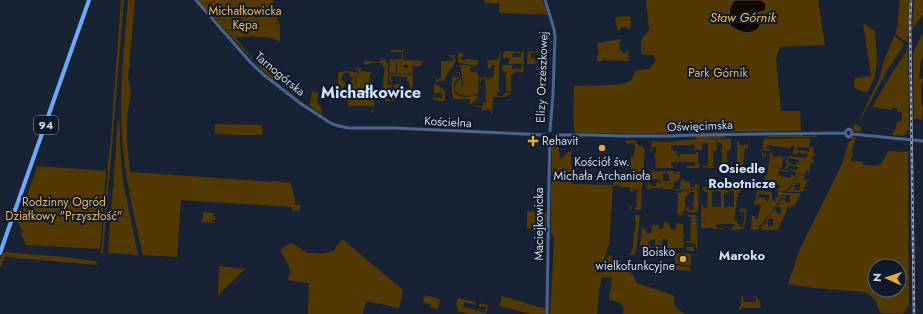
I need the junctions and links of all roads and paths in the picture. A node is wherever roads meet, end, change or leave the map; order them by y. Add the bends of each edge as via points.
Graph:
1 (89, 0) edge
2 (196, 0) edge
3 (545, 0) edge
4 (348, 128) joint
5 (550, 131) junction
6 (546, 135) junction
7 (555, 135) junction
8 (550, 140) junction
9 (923, 141) edge
10 (0, 253) edge
11 (547, 314) edge

1 - 10 main road, 94
2 - 4 street, Tarnogórska via 264,75 329,122
3 - 5 street, Elizy Orzeszkowej via 555,36
4 - 6 street, Kościelna
5 - 6 street
5 - 7 street
6 - 8 street
7 - 8 street
7 - 9 street, Oświęcimska via 845,133 848,137 852,134
8 - 11 street, Maciejkowicka

